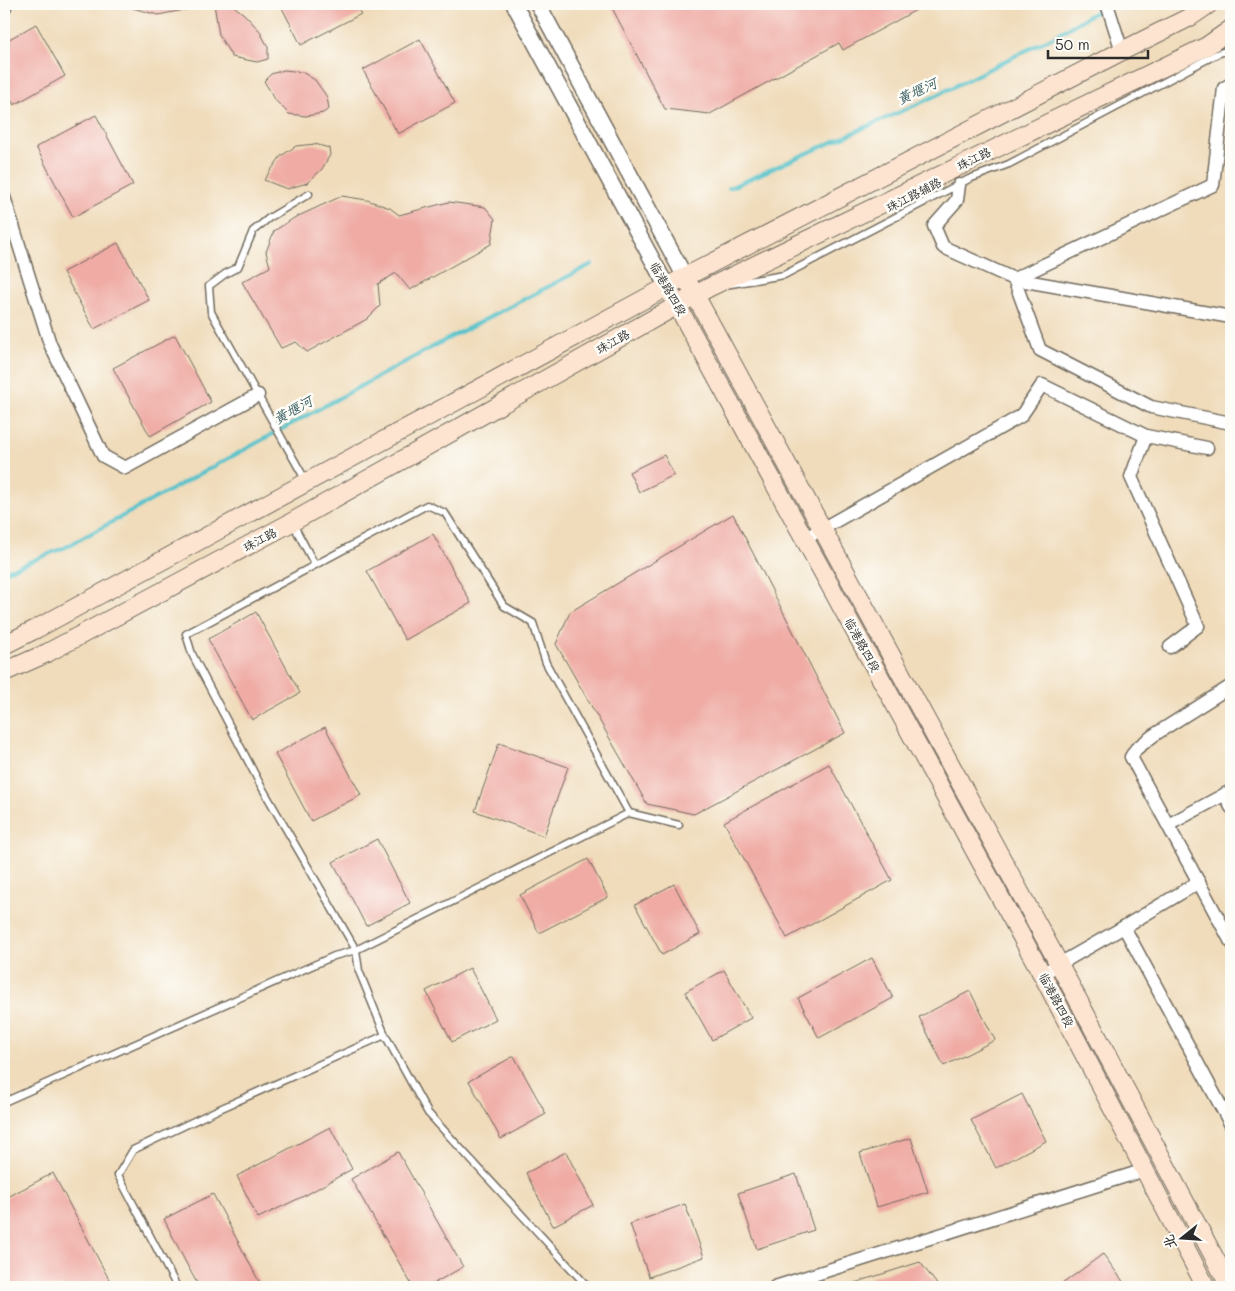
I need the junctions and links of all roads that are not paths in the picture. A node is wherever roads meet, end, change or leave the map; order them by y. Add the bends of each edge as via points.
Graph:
1 (6, 4) edge
2 (514, 4) edge
3 (538, 4) edge
4 (1107, 4) edge
5 (1209, 4) edge
6 (4, 9) edge
7 (1231, 29) edge
8 (1231, 49) edge
9 (1122, 51) junction
10 (1231, 84) edge
11 (959, 185) junction
12 (309, 194) dead end
13 (4, 197) edge
14 (685, 277) junction
15 (1014, 279) junction
16 (667, 287) junction
17 (701, 291) junction
18 (678, 305) junction
19 (1231, 317) edge
20 (258, 395) junction
21 (1231, 423) edge
22 (1146, 436) junction
23 (1208, 448) dead end
24 (306, 482) junction
25 (292, 522) junction
26 (822, 529) junction
27 (804, 539) junction
28 (315, 565) junction
29 (4, 645) edge
30 (1170, 647) dead end
31 (4, 672) edge
32 (1231, 686) edge
33 (1228, 793) edge
34 (1231, 807) edge
35 (629, 813) junction
36 (679, 825) dead end
37 (1168, 825) junction
38 (1198, 882) junction
39 (1124, 927) junction
40 (1231, 942) edge
41 (356, 950) junction
42 (1059, 964) junction
43 (1042, 974) junction
44 (385, 1035) junction
45 (4, 1102) edge
46 (1231, 1125) edge
47 (1145, 1170) junction
48 (177, 1287) edge
49 (588, 1287) edge
50 (775, 1287) edge
51 (1206, 1287) edge
52 (1230, 1287) edge

1 - 6 street
2 - 16 street, 临港路四段
3 - 14 street, 临港路四段
4 - 9 street
5 - 9 main road, 珠江路
7 - 17 main road, 珠江路 via 1208,46
8 - 11 lane, 珠江路辅路 via 1009,164
9 - 14 main road, 珠江路
10 - 15 street via 1224,88 1213,185
11 - 15 street via 957,200 934,226 943,247
11 - 17 lane, 珠江路辅路 via 784,275
12 - 20 lane via 253,231 238,266 209,286 211,312
13 - 20 street via 50,344 103,456 125,468
14 - 16 main road, 珠江路
14 - 17 main road, 临港路四段
15 - 19 street
15 - 21 street via 1040,350 1151,407
16 - 18 main road, 临港路四段
16 - 24 main road, 珠江路
17 - 18 main road, 珠江路
17 - 26 main road, 临港路四段
18 - 25 main road, 珠江路
18 - 27 main road, 临港路四段
20 - 24 lane
22 - 23 street
22 - 26 street via 1042,385 1021,416
22 - 30 street via 1131,477 1198,626
24 - 29 main road, 珠江路
25 - 28 lane
25 - 31 main road, 珠江路 via 47,653
26 - 27 street
26 - 42 main road, 临港路四段
27 - 43 main road, 临港路四段
28 - 35 lane via 427,505 445,513 504,606 533,623 546,664
28 - 41 lane via 186,634 192,654 260,784
32 - 37 street via 1154,735 1131,757
33 - 34 street
33 - 37 street
35 - 36 lane
35 - 41 lane
37 - 38 street
38 - 39 street
38 - 40 street
39 - 42 street
39 - 46 street
41 - 44 lane via 359,971
41 - 45 lane via 334,956
42 - 43 street
42 - 52 main road, 临港路四段
43 - 47 main road, 临港路四段
44 - 48 lane via 133,1150 118,1175
44 - 49 lane via 428,1114
47 - 50 street
47 - 51 main road, 临港路四段

